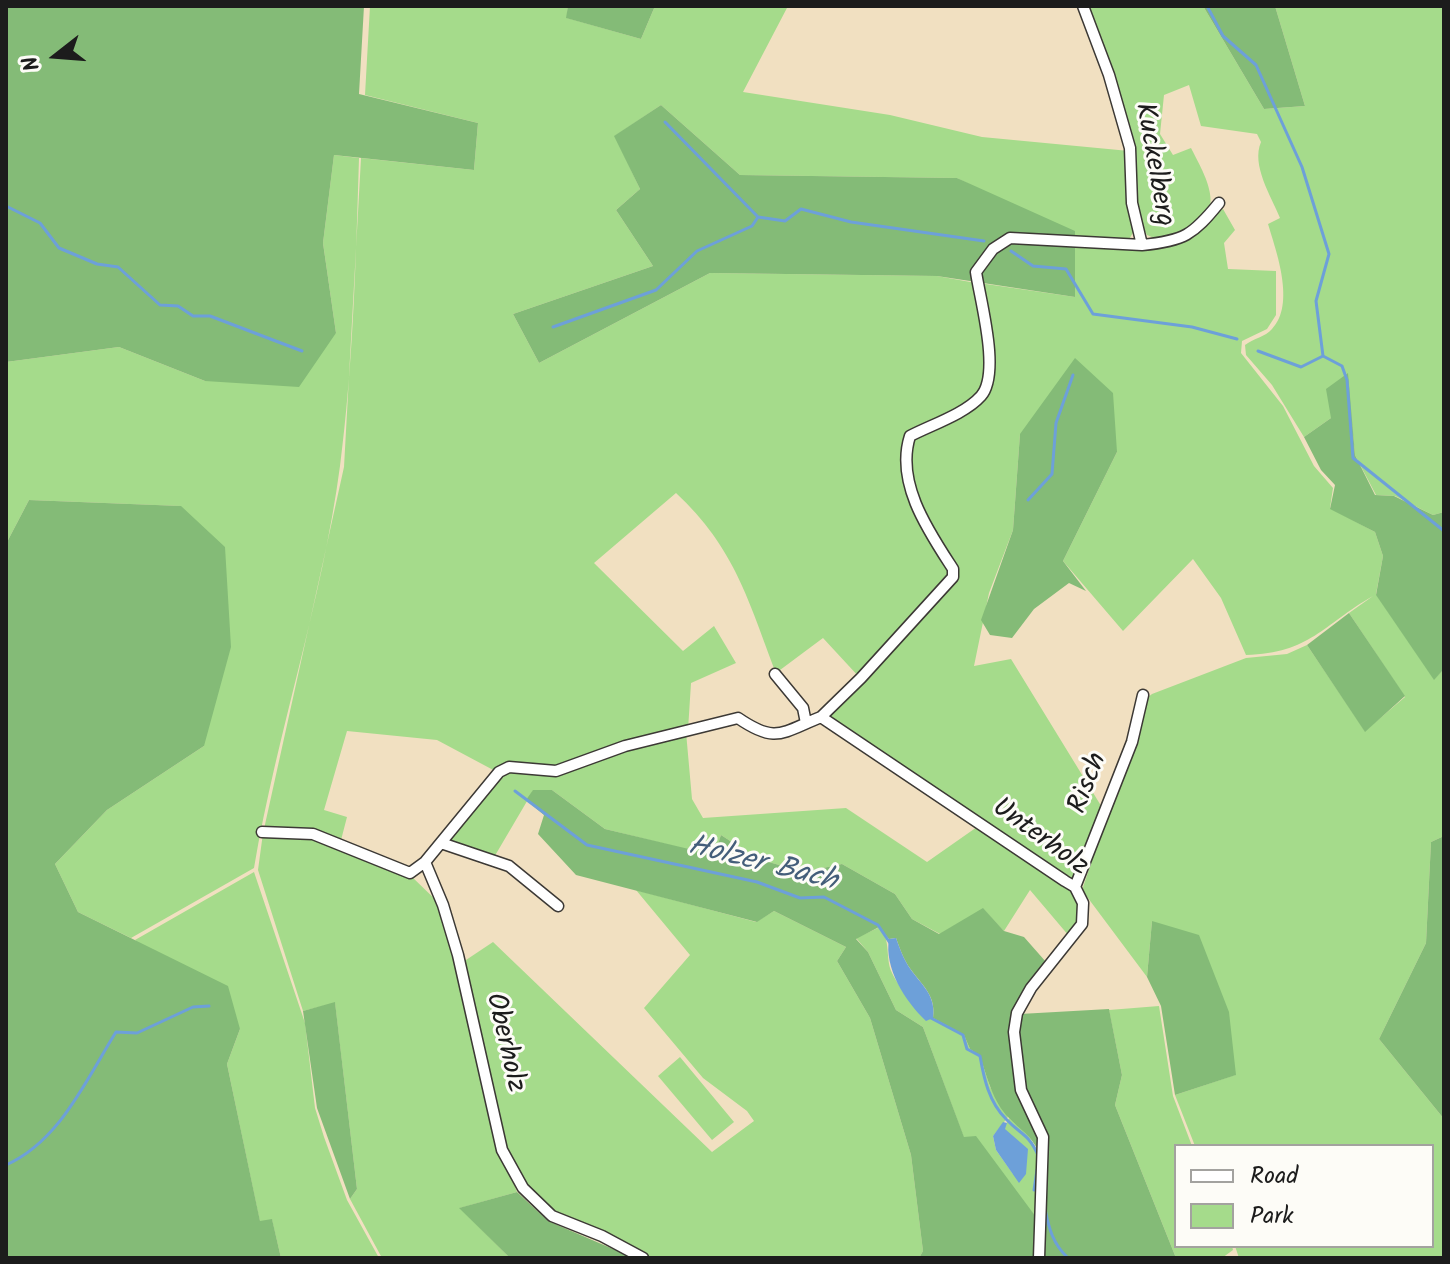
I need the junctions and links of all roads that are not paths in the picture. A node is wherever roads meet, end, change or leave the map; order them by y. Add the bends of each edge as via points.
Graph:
1 (1083, 6) edge
2 (1219, 203) dead end
3 (1142, 245) junction
4 (775, 674) dead end
5 (1143, 695) dead end
6 (821, 717) junction
7 (806, 723) junction
8 (262, 832) dead end
9 (441, 843) junction
10 (425, 862) junction
11 (1075, 887) junction
12 (558, 906) dead end
13 (643, 1258) edge
14 (1039, 1258) edge

1 - 3 street, Kuckelberg via 1130,148 1132,203
2 - 3 street, Kuckelberg via 1194,232
3 - 6 street via 1010,238 993,249 976,272 988,342 987,387 966,406 910,436 905,452 922,522 953,577
4 - 7 street via 803,708
5 - 11 street, Risch via 1132,742
6 - 7 street
6 - 11 street, Unterholz
7 - 9 street via 775,736 738,718 625,746 556,771 509,767 499,772
8 - 10 street via 302,831 410,873
9 - 10 street
9 - 12 street via 509,866
10 - 13 street, Oberholz via 458,955 502,1150 523,1188 552,1216
11 - 14 street, Unterholz via 1084,910 1082,924 1031,988 1017,1013 1014,1032 1021,1090 1043,1137

